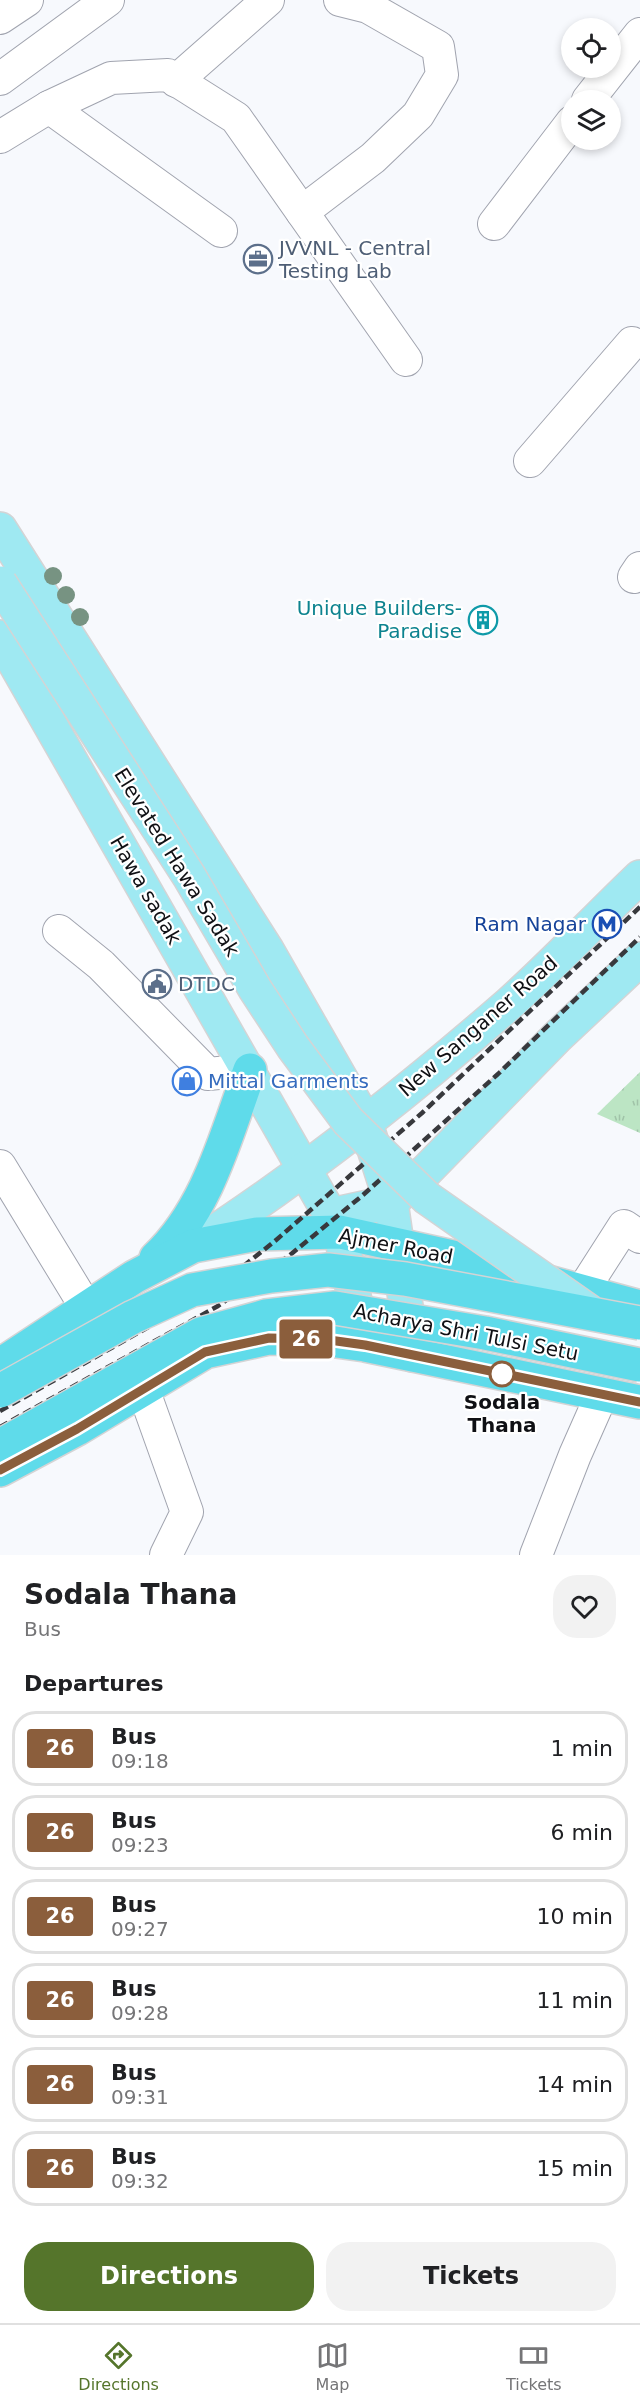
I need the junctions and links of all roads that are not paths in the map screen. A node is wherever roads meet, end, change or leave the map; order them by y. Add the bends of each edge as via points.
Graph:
1 (27, 0) edge
2 (108, 0) edge
3 (268, 0) edge
4 (340, 0) edge
5 (0, 18) edge
6 (640, 34) edge
7 (0, 79) edge
8 (176, 81) junction
9 (596, 90) edge
10 (49, 108) junction
11 (561, 136) edge
12 (0, 137) edge
13 (302, 212) junction
14 (494, 224) dead end
15 (220, 231) dead end
16 (637, 342) edge
17 (406, 360) dead end
18 (530, 461) dead end
19 (0, 529) edge
20 (0, 583) edge
21 (0, 637) edge
22 (640, 877) edge
23 (59, 931) dead end
24 (640, 960) edge
25 (250, 1070) junction
26 (364, 1121) junction
27 (306, 1171) junction
28 (3, 1174) edge
29 (391, 1202) junction
30 (336, 1224) junction
31 (640, 1237) edge
32 (396, 1244) junction
33 (194, 1246) junction
34 (134, 1277) junction
35 (586, 1302) junction
36 (640, 1307) edge
37 (87, 1309) junction
38 (640, 1323) edge
39 (365, 1345) junction
40 (413, 1355) junction
41 (0, 1365) edge
42 (640, 1365) edge
43 (143, 1389) junction
44 (0, 1391) edge
45 (602, 1395) junction
46 (640, 1402) edge
47 (0, 1446) edge
48 (0, 1470) edge
49 (166, 1555) edge
50 (536, 1555) edge

1 - 5 street
2 - 7 street
3 - 8 street
4 - 13 street via 368,7 438,47 442,75 418,115 373,158
6 - 9 street
8 - 10 street via 168,75 111,78
8 - 13 street via 236,118
10 - 12 street
10 - 15 street
11 - 14 street
13 - 17 street
16 - 18 street
19 - 26 main road via 267,950
20 - 35 main road, Elevated Hawa Sadak, bridge via 189,876 267,1008 348,1121 427,1198
21 - 25 main road, Hawa sadak
22 - 26 main road, New Sanganer Road via 510,1003 396,1099
23 - 25 street via 101,965 208,1074
24 - 29 main road
25 - 27 main road, Hawa sadak
25 - 34 highway via 209,1182 189,1220 174,1242
26 - 27 main road, New Sanganer Road
26 - 29 main road
27 - 30 main road, Hawa sadak
27 - 33 main road, New Sanganer Road
28 - 37 street
29 - 30 main road
29 - 32 main road
30 - 32 highway, Ajmer Road
30 - 33 highway, Ajmer Road
30 - 39 main road, Hawa sadak
31 - 35 street via 624,1226
32 - 35 highway, Ajmer Road via 467,1260
32 - 40 main road
33 - 34 highway, Ajmer Road
34 - 37 highway, Ajmer Road
35 - 36 highway, Ajmer Road
35 - 38 highway, Acharya Shri Tulsi Setu, bridge
35 - 44 highway, Acharya Shri Tulsi Setu, bridge via 328,1270 271,1276 192,1290 133,1317
37 - 41 highway, Ajmer Road
39 - 40 highway
39 - 43 highway via 269,1338 205,1352
40 - 45 highway
42 - 47 highway, Acharya Shri Tulsi Setu, bridge via 335,1308 266,1316 201,1334
43 - 48 highway
43 - 49 street via 187,1512
45 - 46 highway
45 - 50 street

